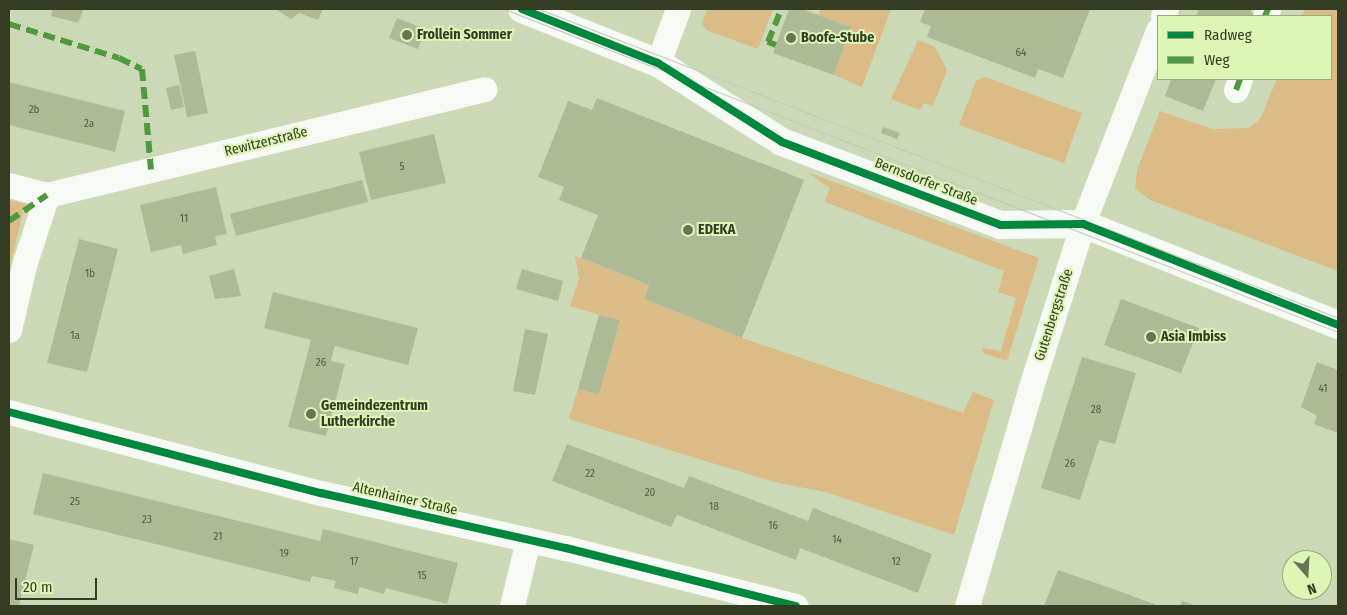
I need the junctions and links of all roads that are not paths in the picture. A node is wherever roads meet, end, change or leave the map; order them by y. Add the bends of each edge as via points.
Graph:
1 (522, 9) edge
2 (678, 9) edge
3 (1157, 33) edge
4 (658, 63) junction
5 (484, 89) dead end
6 (9, 185) edge
7 (47, 195) junction
8 (1083, 224) junction
9 (1338, 325) edge
10 (9, 330) edge
11 (9, 412) edge
12 (528, 540) junction
13 (512, 606) edge
14 (796, 606) edge
15 (967, 606) edge

1 - 4 street, Bernsdorfer Straße
2 - 4 street
3 - 8 street, Gutenbergstraße
4 - 8 street, Bernsdorfer Straße via 782,142 1002,225
5 - 7 street, Rewitzerstraße
6 - 7 street
7 - 10 street via 25,262
8 - 9 street, Bernsdorfer Straße
8 - 15 street, Gutenbergstraße
11 - 12 street, Altenhainer Straße via 321,493
12 - 13 street
12 - 14 street, Altenhainer Straße

